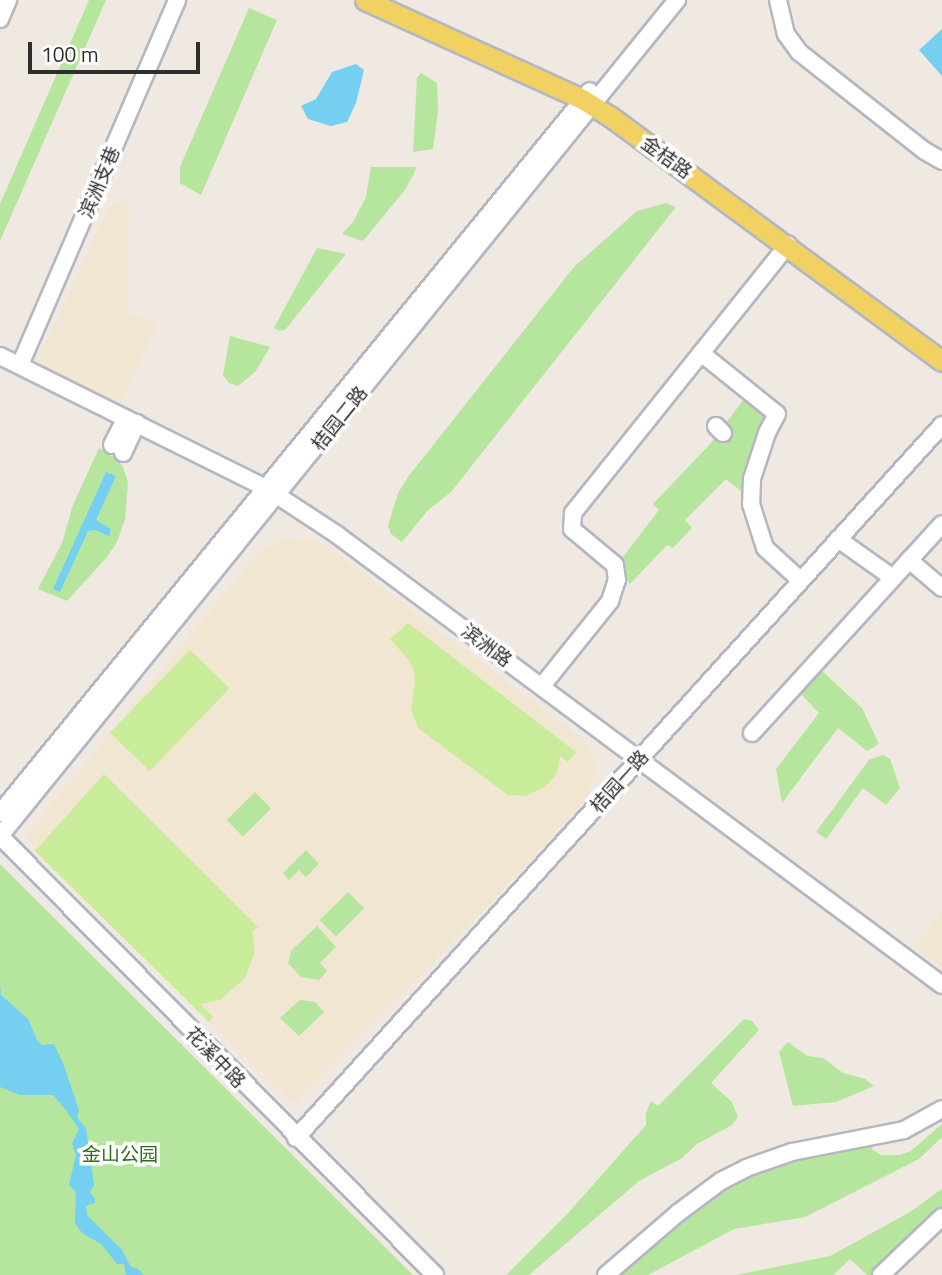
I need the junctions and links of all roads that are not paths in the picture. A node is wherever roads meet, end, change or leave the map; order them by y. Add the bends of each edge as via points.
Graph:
1 (8, 0) edge
2 (177, 0) edge
3 (365, 0) edge
4 (390, 0) edge
5 (665, 0) edge
6 (677, 0) edge
7 (778, 0) edge
8 (0, 19) edge
9 (591, 97) junction
10 (942, 161) edge
11 (788, 245) junction
12 (942, 346) edge
13 (701, 353) junction
14 (0, 356) edge
15 (942, 361) edge
16 (20, 365) junction
17 (131, 420) junction
18 (942, 425) edge
19 (117, 449) dead end
20 (272, 492) junction
21 (942, 524) edge
22 (841, 536) junction
23 (900, 570) junction
24 (800, 580) junction
25 (942, 588) edge
26 (542, 686) junction
27 (752, 733) dead end
28 (639, 759) junction
29 (0, 813) edge
30 (0, 836) edge
31 (942, 985) edge
32 (942, 1109) edge
33 (296, 1138) junction
34 (942, 1217) edge
35 (435, 1275) edge
36 (606, 1275) edge
37 (881, 1275) edge

1 - 8 street
2 - 16 street, 滨洲支巷
3 - 9 main road, 金桔路
4 - 9 main road
5 - 9 street, 桔园二路
6 - 9 street, 桔园二路
7 - 10 street via 786,34 799,52
9 - 11 main road, 金桔路
9 - 12 main road
9 - 20 street, 桔园二路
11 - 13 street
11 - 15 main road, 金桔路
13 - 24 street via 777,414 752,479 751,504 762,544
13 - 26 street via 573,513 570,525 575,534 617,569 616,587 610,601
14 - 16 street, 滨洲路
16 - 17 street, 滨洲路
17 - 19 street
17 - 20 street, 滨洲路
18 - 22 street, 桔园一路
20 - 26 street, 滨洲路
20 - 29 street, 桔园二路
20 - 30 street, 桔园二路
21 - 23 street
22 - 23 street
22 - 24 street, 桔园一路
23 - 25 street
23 - 27 street
24 - 28 street, 桔园一路
26 - 28 street, 滨洲路
28 - 31 street, 滨洲路
28 - 33 street, 桔园一路
30 - 33 street, 花溪中路
32 - 36 street via 904,1130 792,1152 746,1168 678,1213
33 - 35 street, 花溪中路
34 - 37 street

